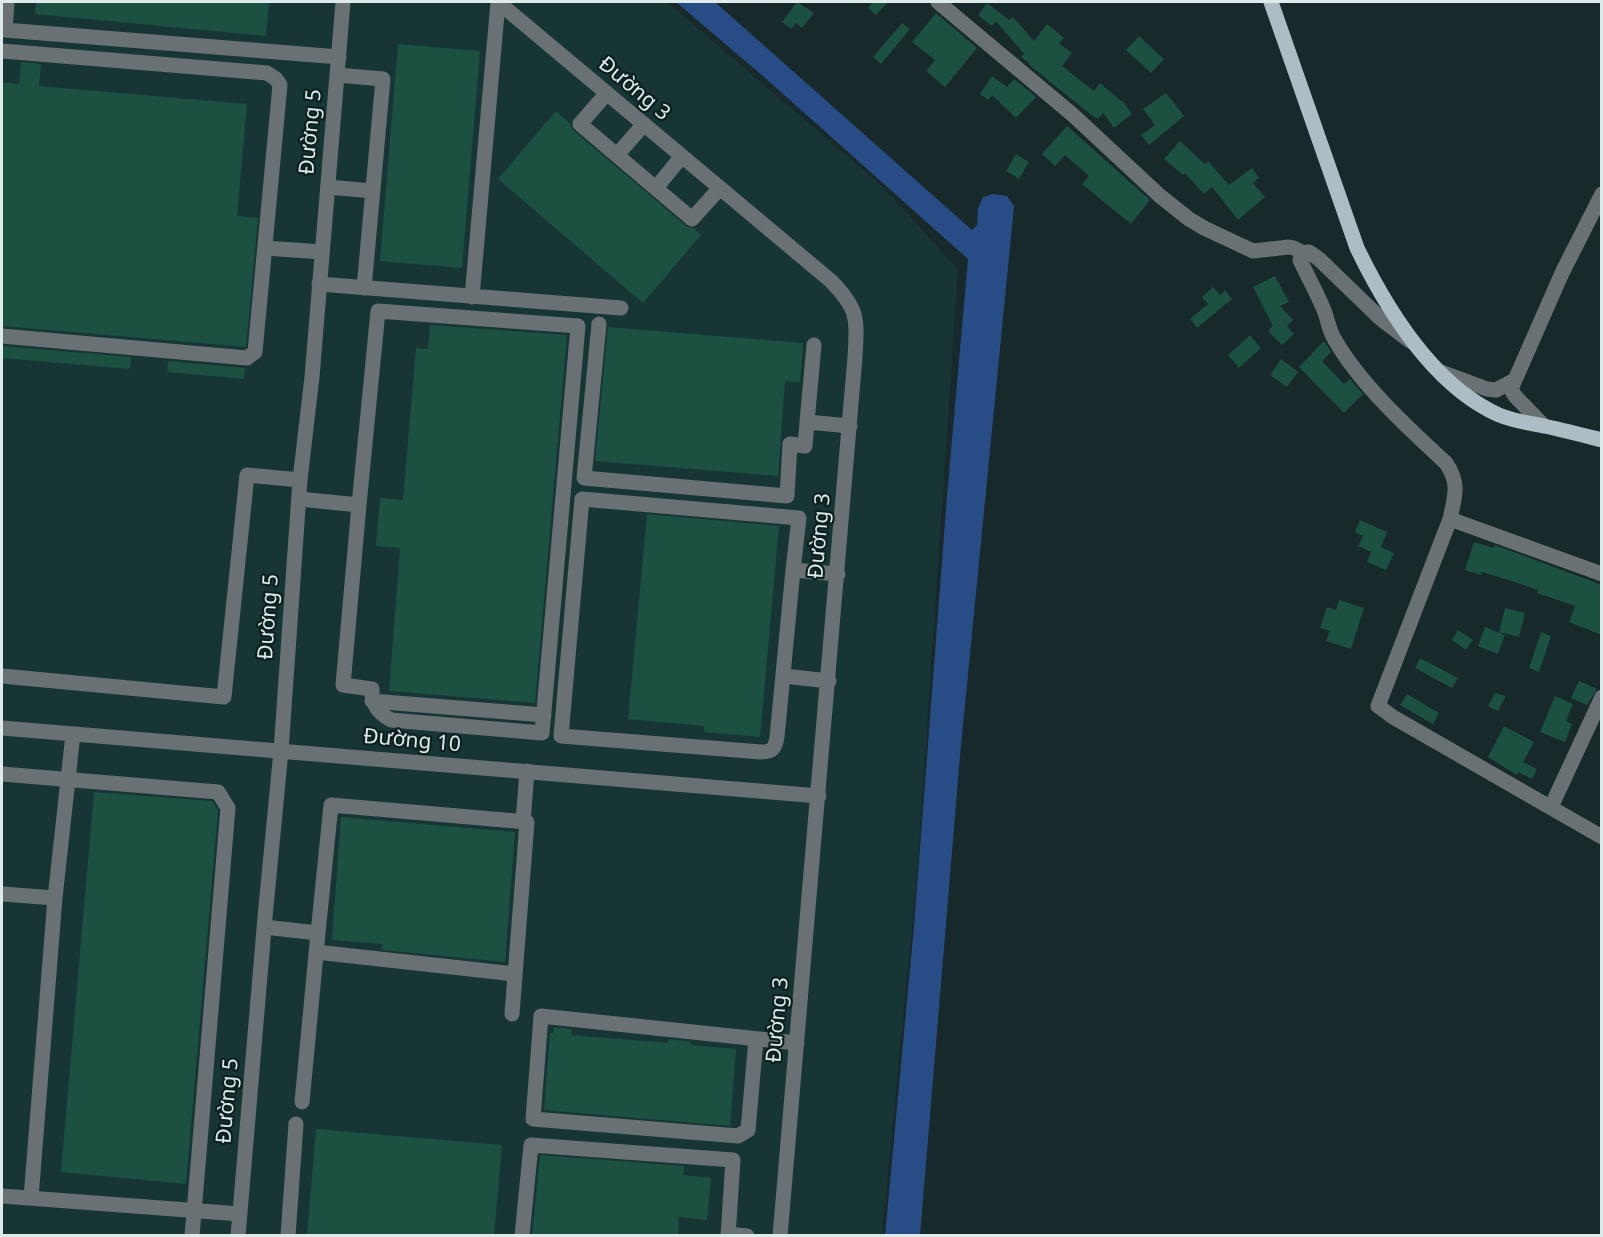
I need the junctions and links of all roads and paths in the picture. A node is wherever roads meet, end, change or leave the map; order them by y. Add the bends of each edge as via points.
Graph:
1 (7, 2) edge
2 (343, 2) edge
3 (498, 2) edge
4 (938, 2) edge
5 (1271, 2) edge
6 (3, 29) edge
7 (2, 51) edge
8 (339, 57) junction
9 (338, 75) junction
10 (607, 93) junction
11 (644, 124) junction
12 (617, 155) junction
13 (682, 156) junction
14 (328, 187) junction
15 (656, 188) junction
16 (720, 188) junction
17 (373, 191) junction
18 (1602, 194) edge
19 (265, 248) junction
20 (322, 252) junction
21 (1303, 253) junction
22 (319, 284) junction
23 (364, 288) junction
24 (472, 297) junction
25 (621, 308) dead end
26 (598, 324) dead end
27 (2, 336) edge
28 (814, 345) dead end
29 (1418, 346) junction
30 (1441, 372) junction
31 (1513, 381) junction
32 (807, 422) junction
33 (850, 426) junction
34 (1544, 426) junction
35 (1602, 440) edge
36 (300, 480) junction
37 (299, 499) junction
38 (360, 505) junction
39 (1450, 519) junction
40 (794, 570) junction
41 (838, 574) junction
42 (1602, 574) edge
43 (2, 676) edge
44 (784, 676) junction
45 (829, 681) junction
46 (1602, 697) edge
47 (372, 701) junction
48 (456, 708) junction
49 (543, 715) junction
50 (454, 726) junction
51 (2, 728) edge
52 (72, 734) junction
53 (281, 751) junction
54 (527, 771) junction
55 (2, 774) edge
56 (68, 779) junction
57 (819, 796) junction
58 (1551, 807) junction
59 (523, 822) junction
60 (1602, 837) edge
61 (2, 894) edge
62 (56, 898) junction
63 (264, 927) junction
64 (318, 933) junction
65 (316, 952) junction
66 (515, 974) junction
67 (512, 1014) dead end
68 (756, 1039) junction
69 (797, 1043) junction
70 (302, 1102) dead end
71 (296, 1124) dead end
72 (2, 1196) edge
73 (31, 1198) junction
74 (194, 1210) junction
75 (240, 1214) junction
76 (728, 1235) edge
77 (192, 1236) edge
78 (238, 1236) edge
79 (288, 1236) edge
80 (522, 1236) edge
81 (747, 1236) edge
82 (780, 1236) edge

1 - 6 street
2 - 8 street, Đường 5
3 - 10 street, Đường 3
3 - 24 street
4 - 21 street via 1189,219 1253,251 1289,247
5 - 29 main road via 1357,248 1370,275
6 - 8 street
7 - 19 street via 267,74 276,79 280,85
8 - 9 street, Đường 5
9 - 14 street, Đường 5
9 - 17 street via 383,78
10 - 11 street, Đường 3
10 - 12 street via 580,124
11 - 12 street
11 - 13 street, Đường 3
12 - 15 street
13 - 15 street
13 - 16 street, Đường 3
14 - 17 street
14 - 20 street, Đường 5
15 - 16 street via 692,219
16 - 33 street, Đường 3 via 847,298 857,320
17 - 23 street
18 - 31 street
19 - 20 street
19 - 27 street via 255,352 247,358
20 - 22 street, Đường 5
21 - 29 street via 1319,259 1381,319
21 - 39 street via 1300,260 1306,275 1346,358 1454,476 1456,491
22 - 23 street
22 - 36 street, Đường 5
23 - 24 street
24 - 25 street
26 - 32 street via 584,478 787,496 790,444 806,446
28 - 32 street
29 - 30 main road
30 - 31 street via 1487,389 1496,390
30 - 34 main road via 1483,407
31 - 34 street via 1511,389 1515,396
32 - 33 street
33 - 41 street, Đường 3
34 - 35 main road
36 - 37 street, Đường 5
36 - 43 street via 247,475 224,698
37 - 38 street
37 - 53 street, Đường 5
38 - 47 street via 344,685 372,689
38 - 49 street via 378,311 578,327
39 - 42 street
39 - 58 street via 1379,708
40 - 41 street
40 - 44 street
40 - 44 street via 799,518 582,499 561,736 767,752 776,746
41 - 45 street, Đường 3
44 - 45 street
45 - 57 street, Đường 3
46 - 58 street
47 - 48 street
47 - 50 street via 382,716 391,720
48 - 49 street
48 - 50 street
49 - 50 street via 542,733
51 - 52 street, Đường 10
52 - 53 street, Đường 10
52 - 56 street
53 - 54 street, Đường 10
53 - 63 street, Đường 5
54 - 57 street, Đường 10
54 - 59 street
55 - 56 street
56 - 62 street
56 - 74 street via 218,792 228,808
57 - 69 street, Đường 3
58 - 60 street
59 - 64 street via 331,805
59 - 66 street via 527,822
61 - 62 street
62 - 73 street
63 - 64 street
63 - 75 street, Đường 5
64 - 65 street
65 - 66 street
65 - 70 street
66 - 67 street
68 - 68 street via 745,1134 532,1119 541,1016
68 - 69 street
69 - 82 street, Đường 3
71 - 79 street
72 - 73 street
73 - 74 street
74 - 75 street
74 - 77 street
75 - 78 street, Đường 5
76 - 80 street via 733,1160 531,1145
76 - 81 street

